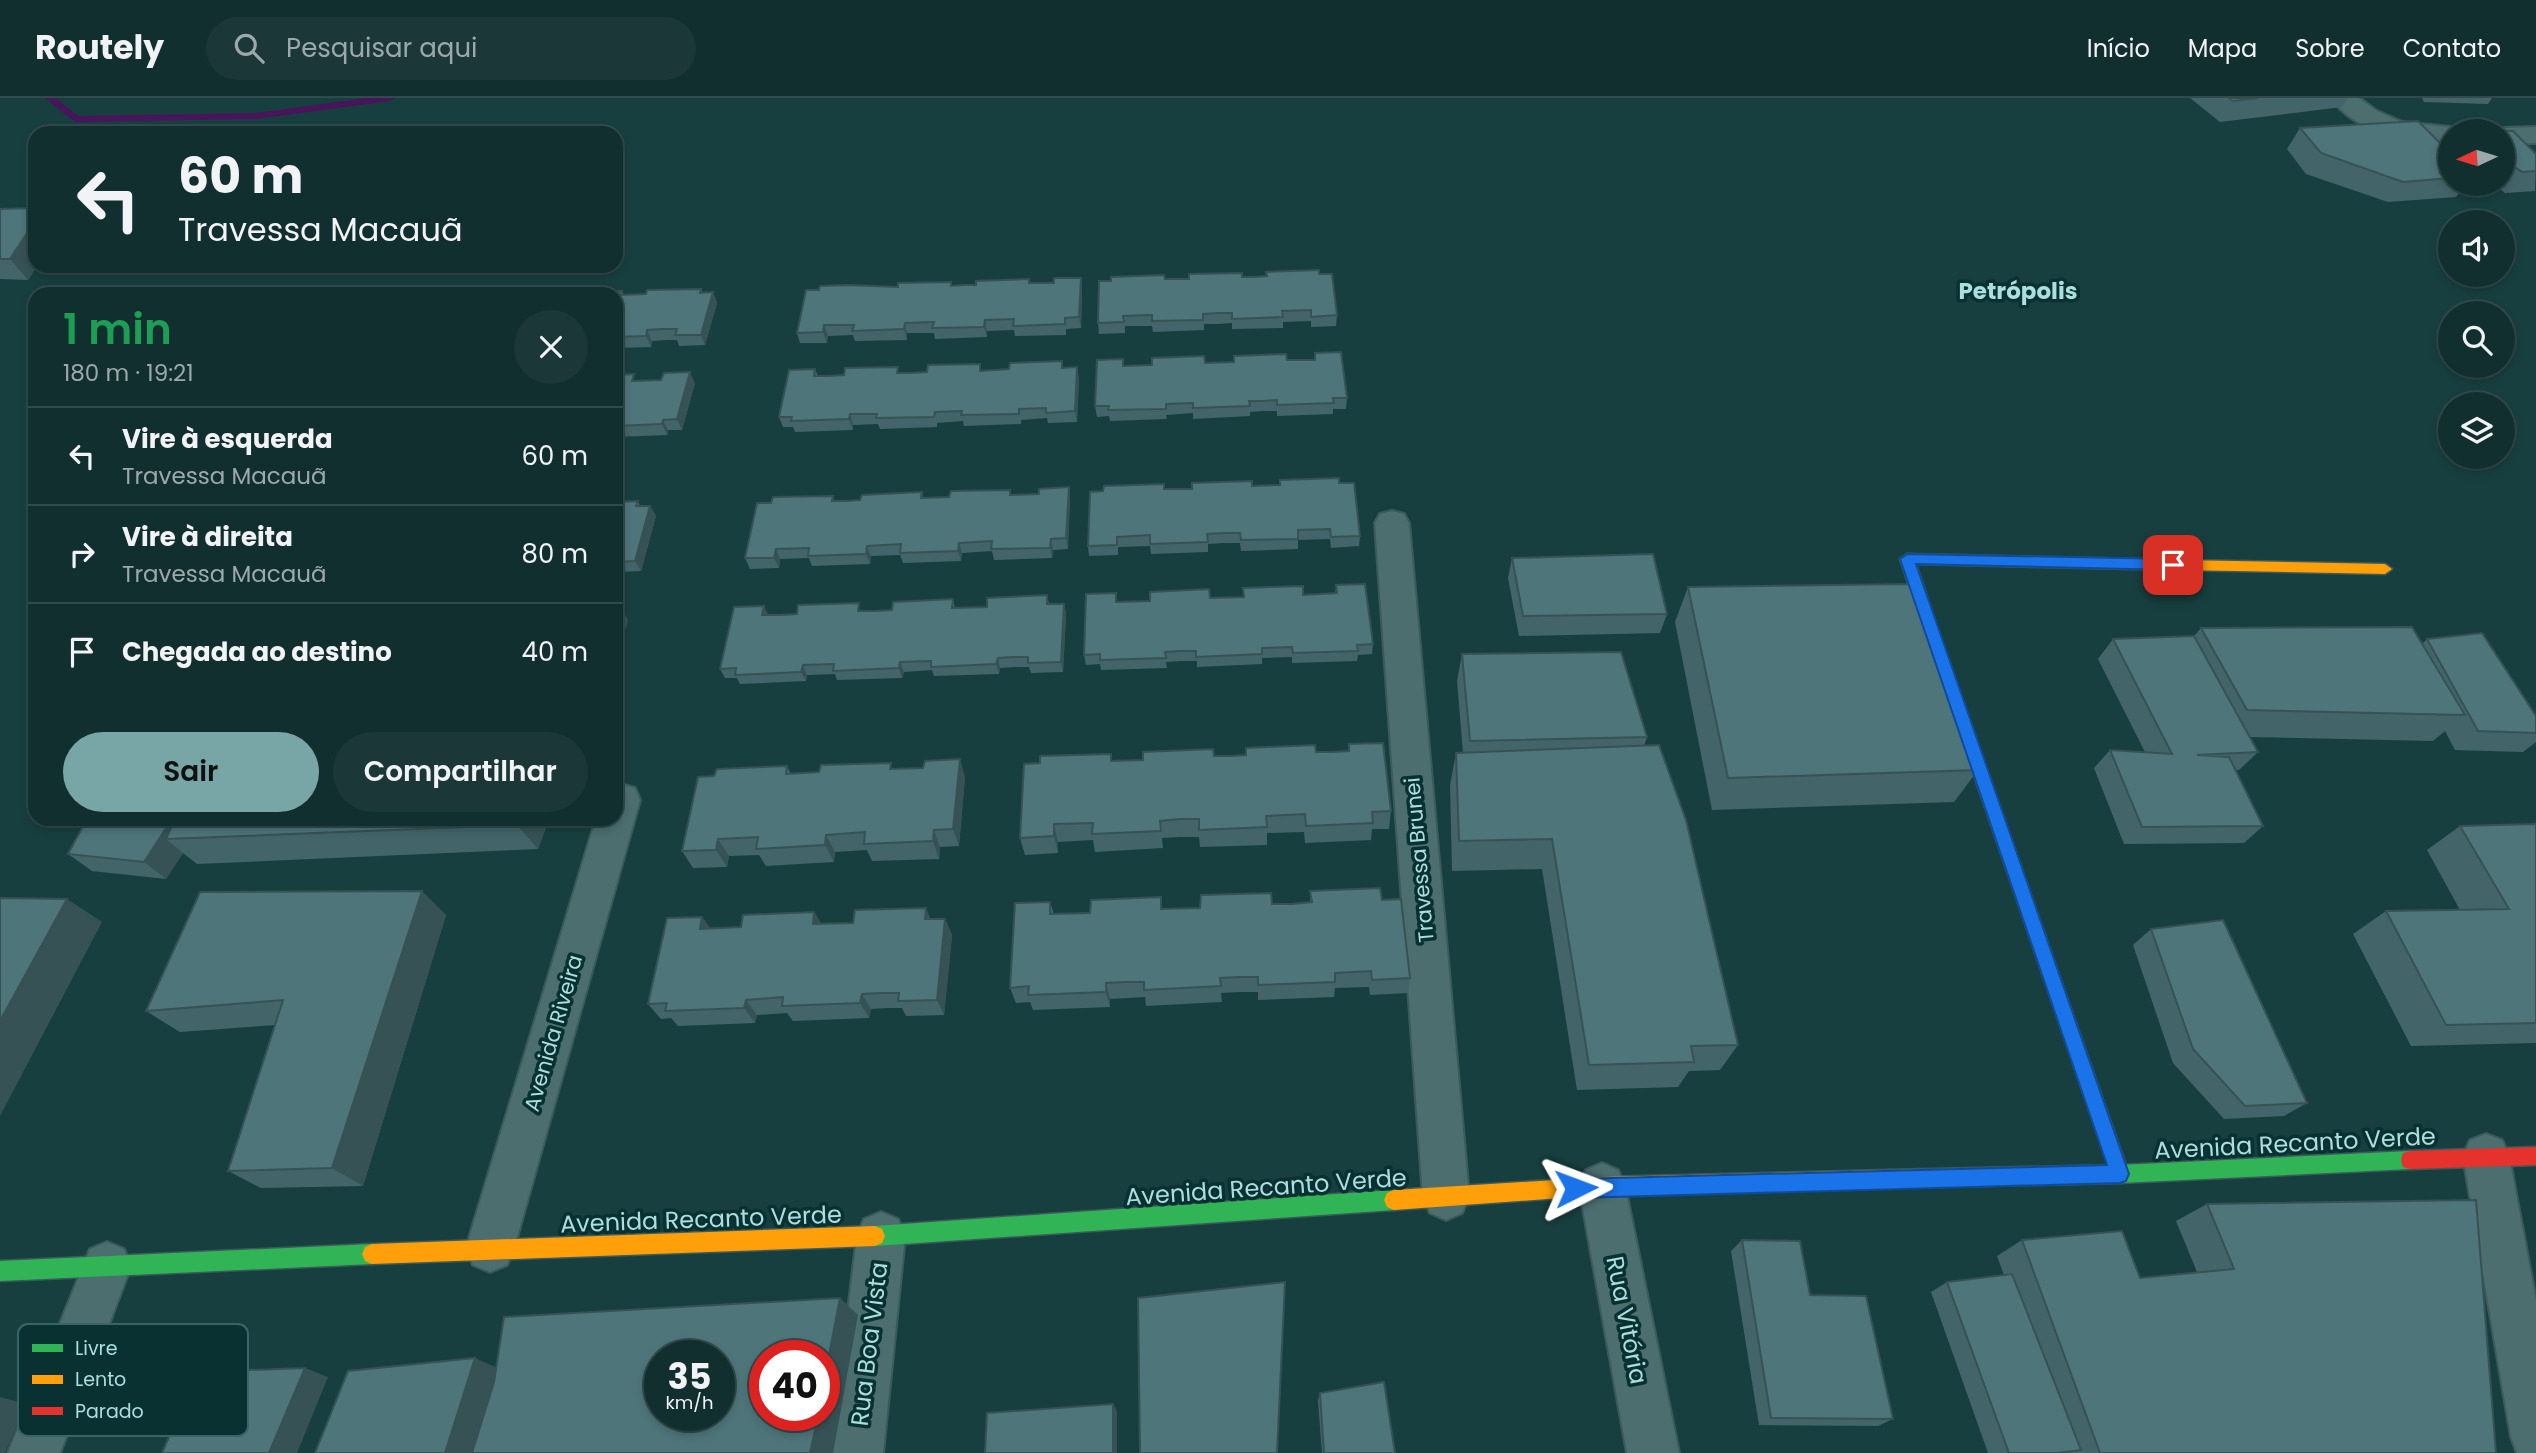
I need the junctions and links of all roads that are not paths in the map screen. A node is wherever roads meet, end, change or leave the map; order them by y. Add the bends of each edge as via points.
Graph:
1 (2344, 98) edge
2 (2438, 134) edge
3 (2536, 135) edge
4 (2515, 136) edge
5 (1392, 523) dead end
6 (2385, 569) dead end
7 (613, 826) edge
8 (2486, 1156) junction
9 (2536, 1156) edge
10 (2120, 1174) junction
11 (1602, 1186) junction
12 (1446, 1198) junction
13 (881, 1236) junction
14 (490, 1248) junction
15 (107, 1266) junction
16 (0, 1271) edge
17 (84, 1324) edge
18 (41, 1436) edge
19 (2536, 1437) edge
20 (34, 1453) edge
21 (856, 1453) edge
22 (1653, 1453) edge

1 - 2 street via 2361,115 2388,126
3 - 4 street
5 - 12 street, Travessa Brunei
6 - 10 street via 1907,559
7 - 14 street, Avenida Riveira
8 - 9 street, Avenida Recanto Verde
8 - 10 street, Avenida Recanto Verde
8 - 19 street
10 - 11 street, Avenida Recanto Verde
11 - 12 street, Avenida Recanto Verde
11 - 22 street, Rua Vitória
12 - 13 street, Avenida Recanto Verde
13 - 14 street, Avenida Recanto Verde
13 - 21 street, Rua Boa Vista
14 - 15 street, Avenida Recanto Verde
15 - 16 street, Avenida Recanto Verde
15 - 17 street
18 - 20 street

